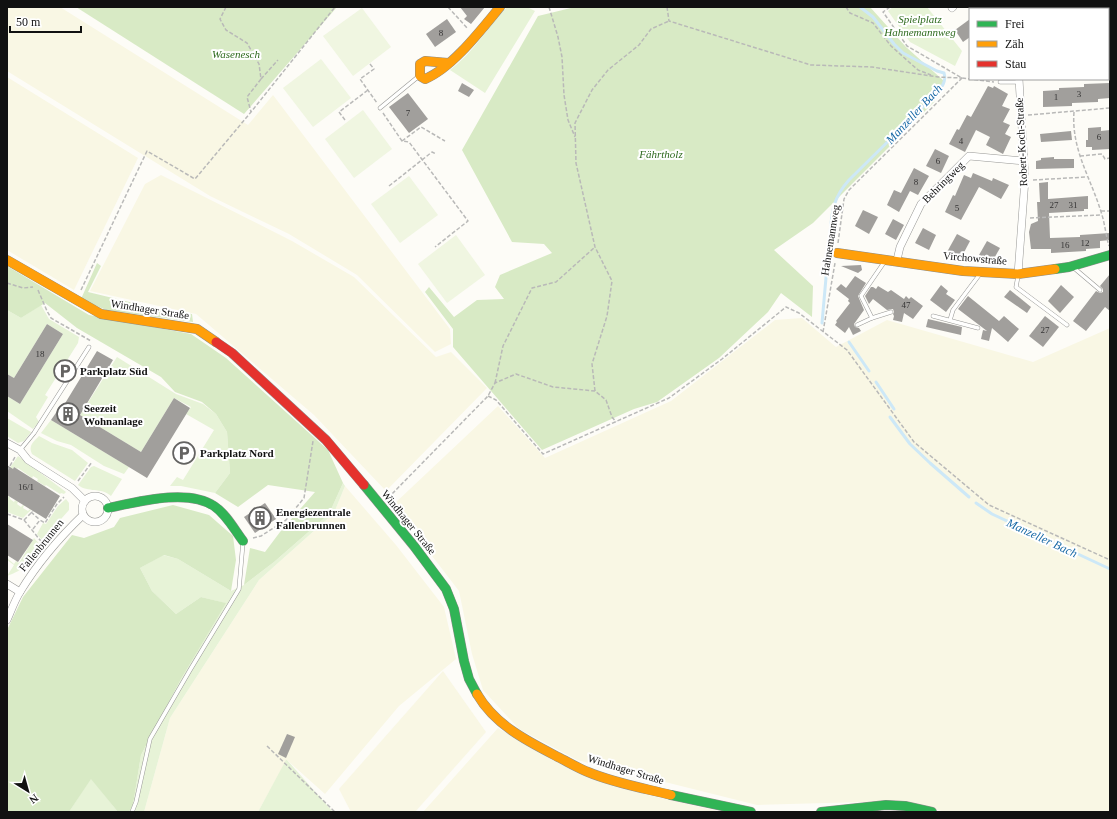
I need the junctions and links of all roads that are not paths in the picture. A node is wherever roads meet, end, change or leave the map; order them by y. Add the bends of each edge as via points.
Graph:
1 (500, 7) edge
2 (448, 63) junction
3 (420, 76) junction
4 (1018, 80) edge
5 (1000, 82) road end
6 (380, 108) road end
7 (1024, 161) junction
8 (1110, 252) edge
9 (837, 253) road end
10 (886, 259) junction
11 (7, 260) edge
12 (896, 260) junction
13 (1072, 266) junction
14 (982, 272) junction
15 (1018, 274) junction
16 (1100, 290) dead end
17 (891, 312) dead end
18 (933, 316) dead end
19 (872, 318) junction
20 (950, 320) junction
21 (857, 325) dead end
22 (1067, 325) dead end
23 (978, 328) dead end
24 (89, 347) road end
25 (7, 443) edge
26 (20, 450) junction
27 (85, 501) junction
28 (108, 508) junction
29 (83, 516) junction
30 (243, 541) joint
31 (7, 584) edge
32 (20, 592) junction
33 (7, 620) edge
34 (132, 812) edge
35 (751, 812) edge
36 (821, 812) edge
37 (932, 812) edge

1 - 2 street via 476,36
2 - 3 street via 430,78
2 - 3 street via 425,60 420,64
3 - 6 lane
4 - 5 lane, Robert-Koch-Straße
4 - 7 street, Robert-Koch-Straße
7 - 12 street, Behringweg via 969,156 921,204
7 - 15 street, Robert-Koch-Straße via 1025,181
8 - 13 street, Virchowstraße
9 - 10 street, Virchowstraße
10 - 12 street, Virchowstraße
10 - 19 lane via 861,296
11 - 35 street, Windhager Straße via 101,314 197,329 232,352 315,429 381,505 446,589 454,609 469,678 489,712 503,725 538,747 588,772 630,785
12 - 14 street, Virchowstraße
13 - 15 street, Virchowstraße
13 - 16 lane
14 - 15 street, Virchowstraße
14 - 20 lane via 953,310
15 - 22 lane via 1016,287
17 - 19 lane
18 - 20 lane
19 - 21 lane
20 - 23 lane
24 - 26 lane via 34,433
25 - 26 street
26 - 27 street via 28,460 72,488
27 - 28 street via 89,497 99,496 107,503
27 - 29 street via 82,505
28 - 29 street via 108,513 101,521 91,522
28 - 30 street via 165,497 193,498 213,505 226,517
29 - 32 street, Fallenbrunnen via 49,552
30 - 34 lane via 239,589 150,739
31 - 32 street
32 - 33 street, Fallenbrunnen
36 - 37 street via 894,805

